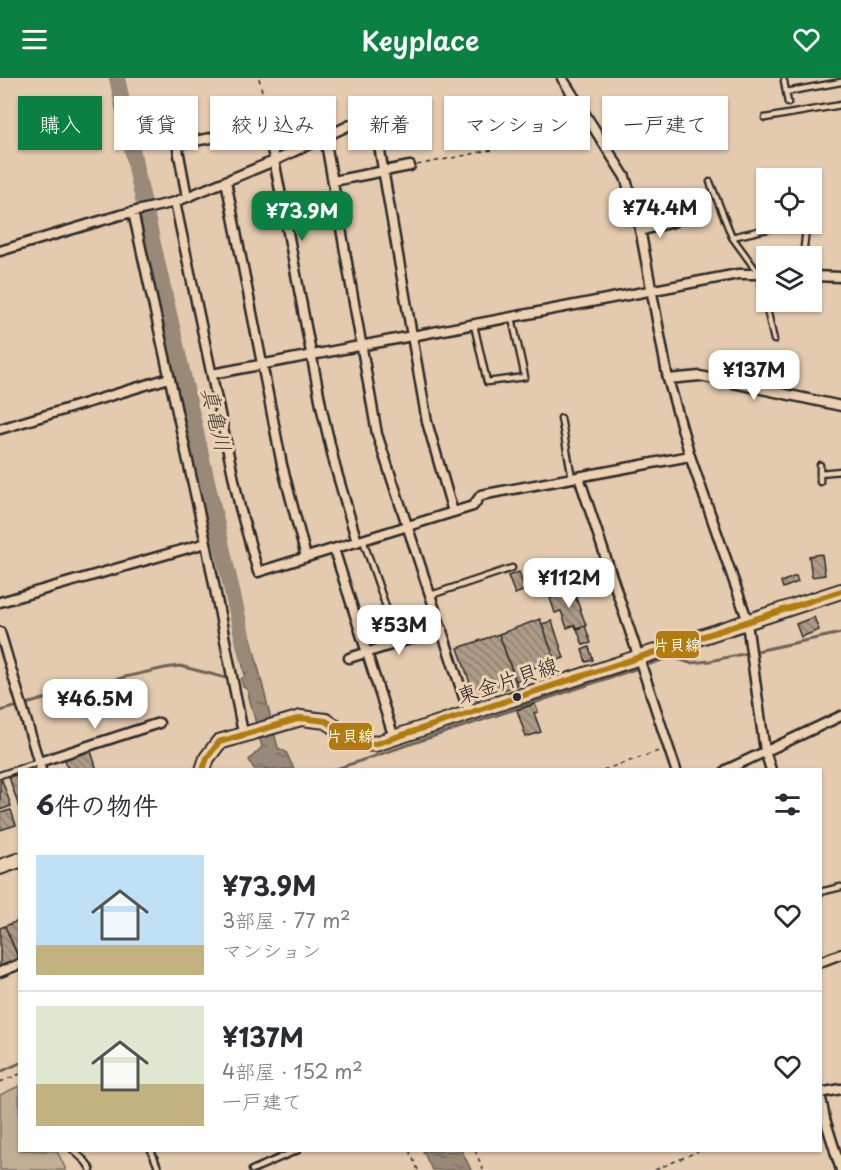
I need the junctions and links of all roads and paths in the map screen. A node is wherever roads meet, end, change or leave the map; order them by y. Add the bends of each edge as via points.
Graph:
1 (259, 78) edge
2 (562, 78) edge
3 (784, 81) dead end
4 (841, 82) edge
5 (786, 92) junction
6 (263, 96) edge
7 (788, 104) dead end
8 (841, 105) edge
9 (765, 118) dead end
10 (593, 130) junction
11 (336, 132) edge
12 (210, 138) edge
13 (272, 150) edge
14 (297, 150) edge
15 (327, 150) edge
16 (274, 161) junction
17 (410, 166) joint
18 (383, 171) junction
19 (226, 181) junction
20 (333, 181) junction
21 (710, 182) dead end
22 (187, 197) junction
23 (175, 202) junction
24 (137, 211) junction
25 (673, 222) dead end
26 (640, 231) junction
27 (732, 237) junction
28 (804, 246) edge
29 (0, 251) edge
30 (756, 266) edge
31 (756, 274) edge
32 (822, 276) edge
33 (841, 277) edge
34 (651, 292) junction
35 (769, 312) edge
36 (512, 318) junction
37 (474, 326) junction
38 (412, 337) junction
39 (774, 340) dead end
40 (362, 346) junction
41 (311, 356) junction
42 (261, 365) junction
43 (212, 374) junction
44 (169, 378) junction
45 (668, 379) junction
46 (841, 406) edge
47 (561, 418) dead end
48 (0, 429) edge
49 (690, 456) junction
50 (820, 465) dead end
51 (841, 471) edge
52 (820, 473) junction
53 (576, 477) junction
54 (820, 483) dead end
55 (453, 512) junction
56 (408, 526) junction
57 (360, 541) junction
58 (206, 543) junction
59 (334, 549) junction
60 (306, 557) junction
61 (512, 568) dead end
62 (841, 591) edge
63 (431, 596) junction
64 (0, 602) edge
65 (747, 623) junction
66 (442, 629) junction
67 (0, 632) edge
68 (398, 643) junction
69 (366, 652) junction
70 (349, 658) dead end
71 (642, 664) junction
72 (470, 712) junction
73 (841, 716) edge
74 (159, 723) dead end
75 (243, 734) junction
76 (394, 738) junction
77 (669, 748) junction
78 (765, 750) junction
79 (40, 766) edge
80 (204, 768) edge
81 (609, 768) edge
82 (675, 768) edge
83 (730, 768) edge
84 (770, 768) edge
85 (18, 771) edge
86 (0, 775) edge
87 (18, 862) edge
88 (0, 867) edge
89 (841, 887) edge
90 (822, 892) edge
91 (841, 954) edge
92 (822, 961) edge
93 (18, 965) edge
94 (0, 972) edge
95 (18, 1075) edge
96 (0, 1082) edge
97 (841, 1089) edge
98 (822, 1093) edge
99 (822, 1103) edge
100 (76, 1152) edge
101 (152, 1152) edge
102 (293, 1152) edge
103 (410, 1152) edge
104 (476, 1152) edge
105 (696, 1152) edge
106 (91, 1170) edge
107 (159, 1170) edge
108 (252, 1170) edge
109 (418, 1170) edge
110 (483, 1170) edge
111 (655, 1170) edge
112 (841, 1170) edge

1 - 6 path
2 - 10 street
3 - 5 lane
4 - 5 lane
5 - 7 lane
8 - 9 lane
10 - 17 path
10 - 26 street via 625,177
11 - 18 street via 374,117
12 - 22 street via 177,144
13 - 16 street
14 - 16 street
15 - 20 street
16 - 19 street
16 - 41 street
17 - 18 street
18 - 20 street
18 - 38 street
19 - 22 street
19 - 42 street
20 - 40 street
21 - 27 lane
22 - 23 street
23 - 24 street
23 - 43 street
24 - 29 street
24 - 44 street
25 - 26 street
26 - 34 street
27 - 28 lane via 803,224
27 - 30 lane
31 - 34 street via 738,274
32 - 33 street
34 - 36 street
34 - 45 street
35 - 39 lane
36 - 37 street
36 - 37 lane via 525,377 487,382
37 - 38 street
38 - 40 street
38 - 55 street via 427,422
40 - 41 street
40 - 56 street via 377,434
41 - 42 street
41 - 57 street via 335,466
42 - 43 street
42 - 60 street
43 - 60 street via 240,508 258,572
44 - 48 street
44 - 58 street
45 - 46 street via 700,376
45 - 49 street
47 - 53 lane
49 - 53 street
49 - 65 street
50 - 52 lane
51 - 52 lane
52 - 54 lane
53 - 55 street via 481,495 473,506
53 - 71 street
55 - 56 street
56 - 57 street
56 - 63 street
57 - 59 street
57 - 68 lane
58 - 64 street
58 - 75 street
59 - 60 street
59 - 69 street
61 - 63 lane
62 - 65 main road, 東金片貝線
63 - 66 street
65 - 71 main road, 東金片貝線
65 - 78 street
66 - 68 street
66 - 72 street
67 - 79 street
68 - 69 street
69 - 70 street
69 - 76 street
71 - 72 main road, 東金片貝線
71 - 77 street
72 - 76 main road, 東金片貝線
73 - 78 street
74 - 79 street
75 - 76 main road, 東金片貝線 via 301,718 327,721 366,744
75 - 80 main road, 東金片貝線 via 219,742
77 - 81 path
77 - 82 street
78 - 83 street
78 - 84 street
85 - 86 lane
87 - 88 main road
89 - 90 lane
91 - 92 street
93 - 94 street
95 - 96 path
97 - 98 street
99 - 112 street
100 - 106 lane
101 - 107 lane
102 - 108 lane
103 - 109 path
104 - 110 path
105 - 111 path

